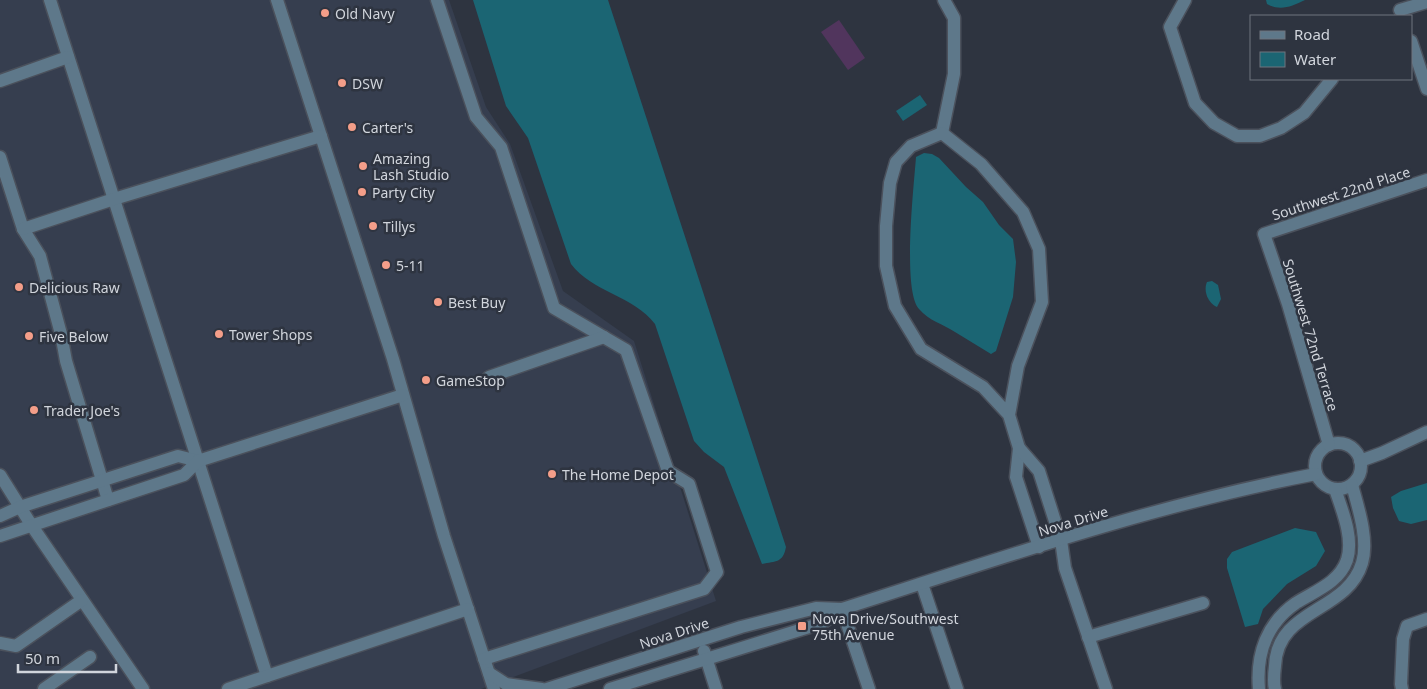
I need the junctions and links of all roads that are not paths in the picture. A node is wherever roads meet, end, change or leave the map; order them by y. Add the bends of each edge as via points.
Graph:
1 (50, 0) edge
2 (277, 0) edge
3 (437, 0) edge
4 (944, 0) edge
5 (1185, 0) edge
6 (1427, 2) edge
7 (1400, 9) edge
8 (1412, 44) edge
9 (68, 57) junction
10 (1331, 80) edge
11 (0, 81) edge
12 (1427, 89) edge
13 (942, 133) junction
14 (321, 136) junction
15 (0, 157) edge
16 (1427, 180) edge
17 (114, 199) junction
18 (23, 229) junction
19 (1264, 234) joint
20 (604, 337) junction
21 (489, 377) dead end
22 (403, 395) junction
23 (1009, 415) junction
24 (1427, 432) edge
25 (1329, 445) junction
26 (1019, 448) junction
27 (1360, 460) junction
28 (198, 462) junction
29 (1316, 474) junction
30 (0, 475) edge
31 (102, 481) junction
32 (1352, 484) junction
33 (1335, 489) junction
34 (108, 500) junction
35 (20, 507) junction
36 (0, 516) edge
37 (32, 526) junction
38 (0, 536) edge
39 (1061, 540) junction
40 (1039, 547) junction
41 (922, 584) junction
42 (82, 600) junction
43 (1204, 603) dead end
44 (468, 609) junction
45 (842, 609) junction
46 (1427, 619) edge
47 (1088, 637) junction
48 (700, 640) junction
49 (0, 643) edge
50 (90, 658) dead end
51 (484, 659) junction
52 (706, 659) junction
53 (489, 673) junction
54 (268, 676) junction
55 (571, 686) edge
56 (44, 689) edge
57 (144, 689) edge
58 (228, 689) edge
59 (494, 689) edge
60 (542, 689) edge
61 (547, 689) edge
62 (610, 689) edge
63 (716, 689) edge
64 (869, 689) edge
65 (957, 689) edge
66 (1106, 689) edge
67 (1259, 689) edge
68 (1275, 689) edge
69 (1402, 689) edge

1 - 9 street
2 - 14 street
3 - 20 street via 476,118 501,146 554,308
4 - 13 street via 954,18 954,74
5 - 10 street via 1170,27 1195,103 1214,123 1237,136 1260,136 1281,128 1304,113
6 - 7 street
8 - 12 street
9 - 11 street
9 - 17 street
13 - 23 street via 981,164 1023,212 1039,249 1042,302 1018,366
13 - 23 street via 911,146 896,162 890,183 886,266 895,306 921,349 984,387
14 - 17 street
14 - 22 street
15 - 18 street
16 - 19 street, Southwest 22nd Place
17 - 18 street
17 - 28 street
18 - 31 street via 40,256 66,361
19 - 25 street, Southwest 72nd Terrace
20 - 21 street
20 - 51 street via 626,350 668,471 688,484 717,572 704,589
22 - 28 street
22 - 44 street
23 - 26 street
24 - 27 street
25 - 27 street via 1337,443 1352,448
25 - 29 street via 1319,454
26 - 39 street via 1039,471
26 - 40 street via 1016,478
27 - 32 street via 1360,474
28 - 31 street via 178,456
28 - 34 street via 184,475
28 - 54 street
29 - 33 street via 1323,484
29 - 39 street, Nova Drive via 1194,500
30 - 35 street
31 - 34 street
31 - 35 street
32 - 33 street
32 - 68 street via 1364,539 1362,563 1353,582 1337,598 1304,616 1282,639 1275,660
33 - 67 street via 1349,540 1347,559 1340,573 1327,586 1277,618 1268,632 1260,657
34 - 37 street
35 - 36 street
35 - 37 street
37 - 38 street
37 - 42 street
39 - 40 street, Nova Drive
39 - 47 street via 1065,568
40 - 41 street, Nova Drive
41 - 45 street, Nova Drive
41 - 65 street
42 - 49 street via 16,646
42 - 57 street
43 - 47 street
44 - 51 street
44 - 54 street
45 - 48 street, Nova Drive via 816,608
45 - 52 street, Nova Drive via 822,623
45 - 64 street
46 - 69 street via 1407,626 1403,639
47 - 66 street
48 - 52 street
48 - 55 street, Nova Drive
50 - 56 street
51 - 53 street
52 - 62 street, Nova Drive
52 - 63 street
53 - 59 street
53 - 60 street via 506,684
54 - 58 street
55 - 61 street, Nova Drive

